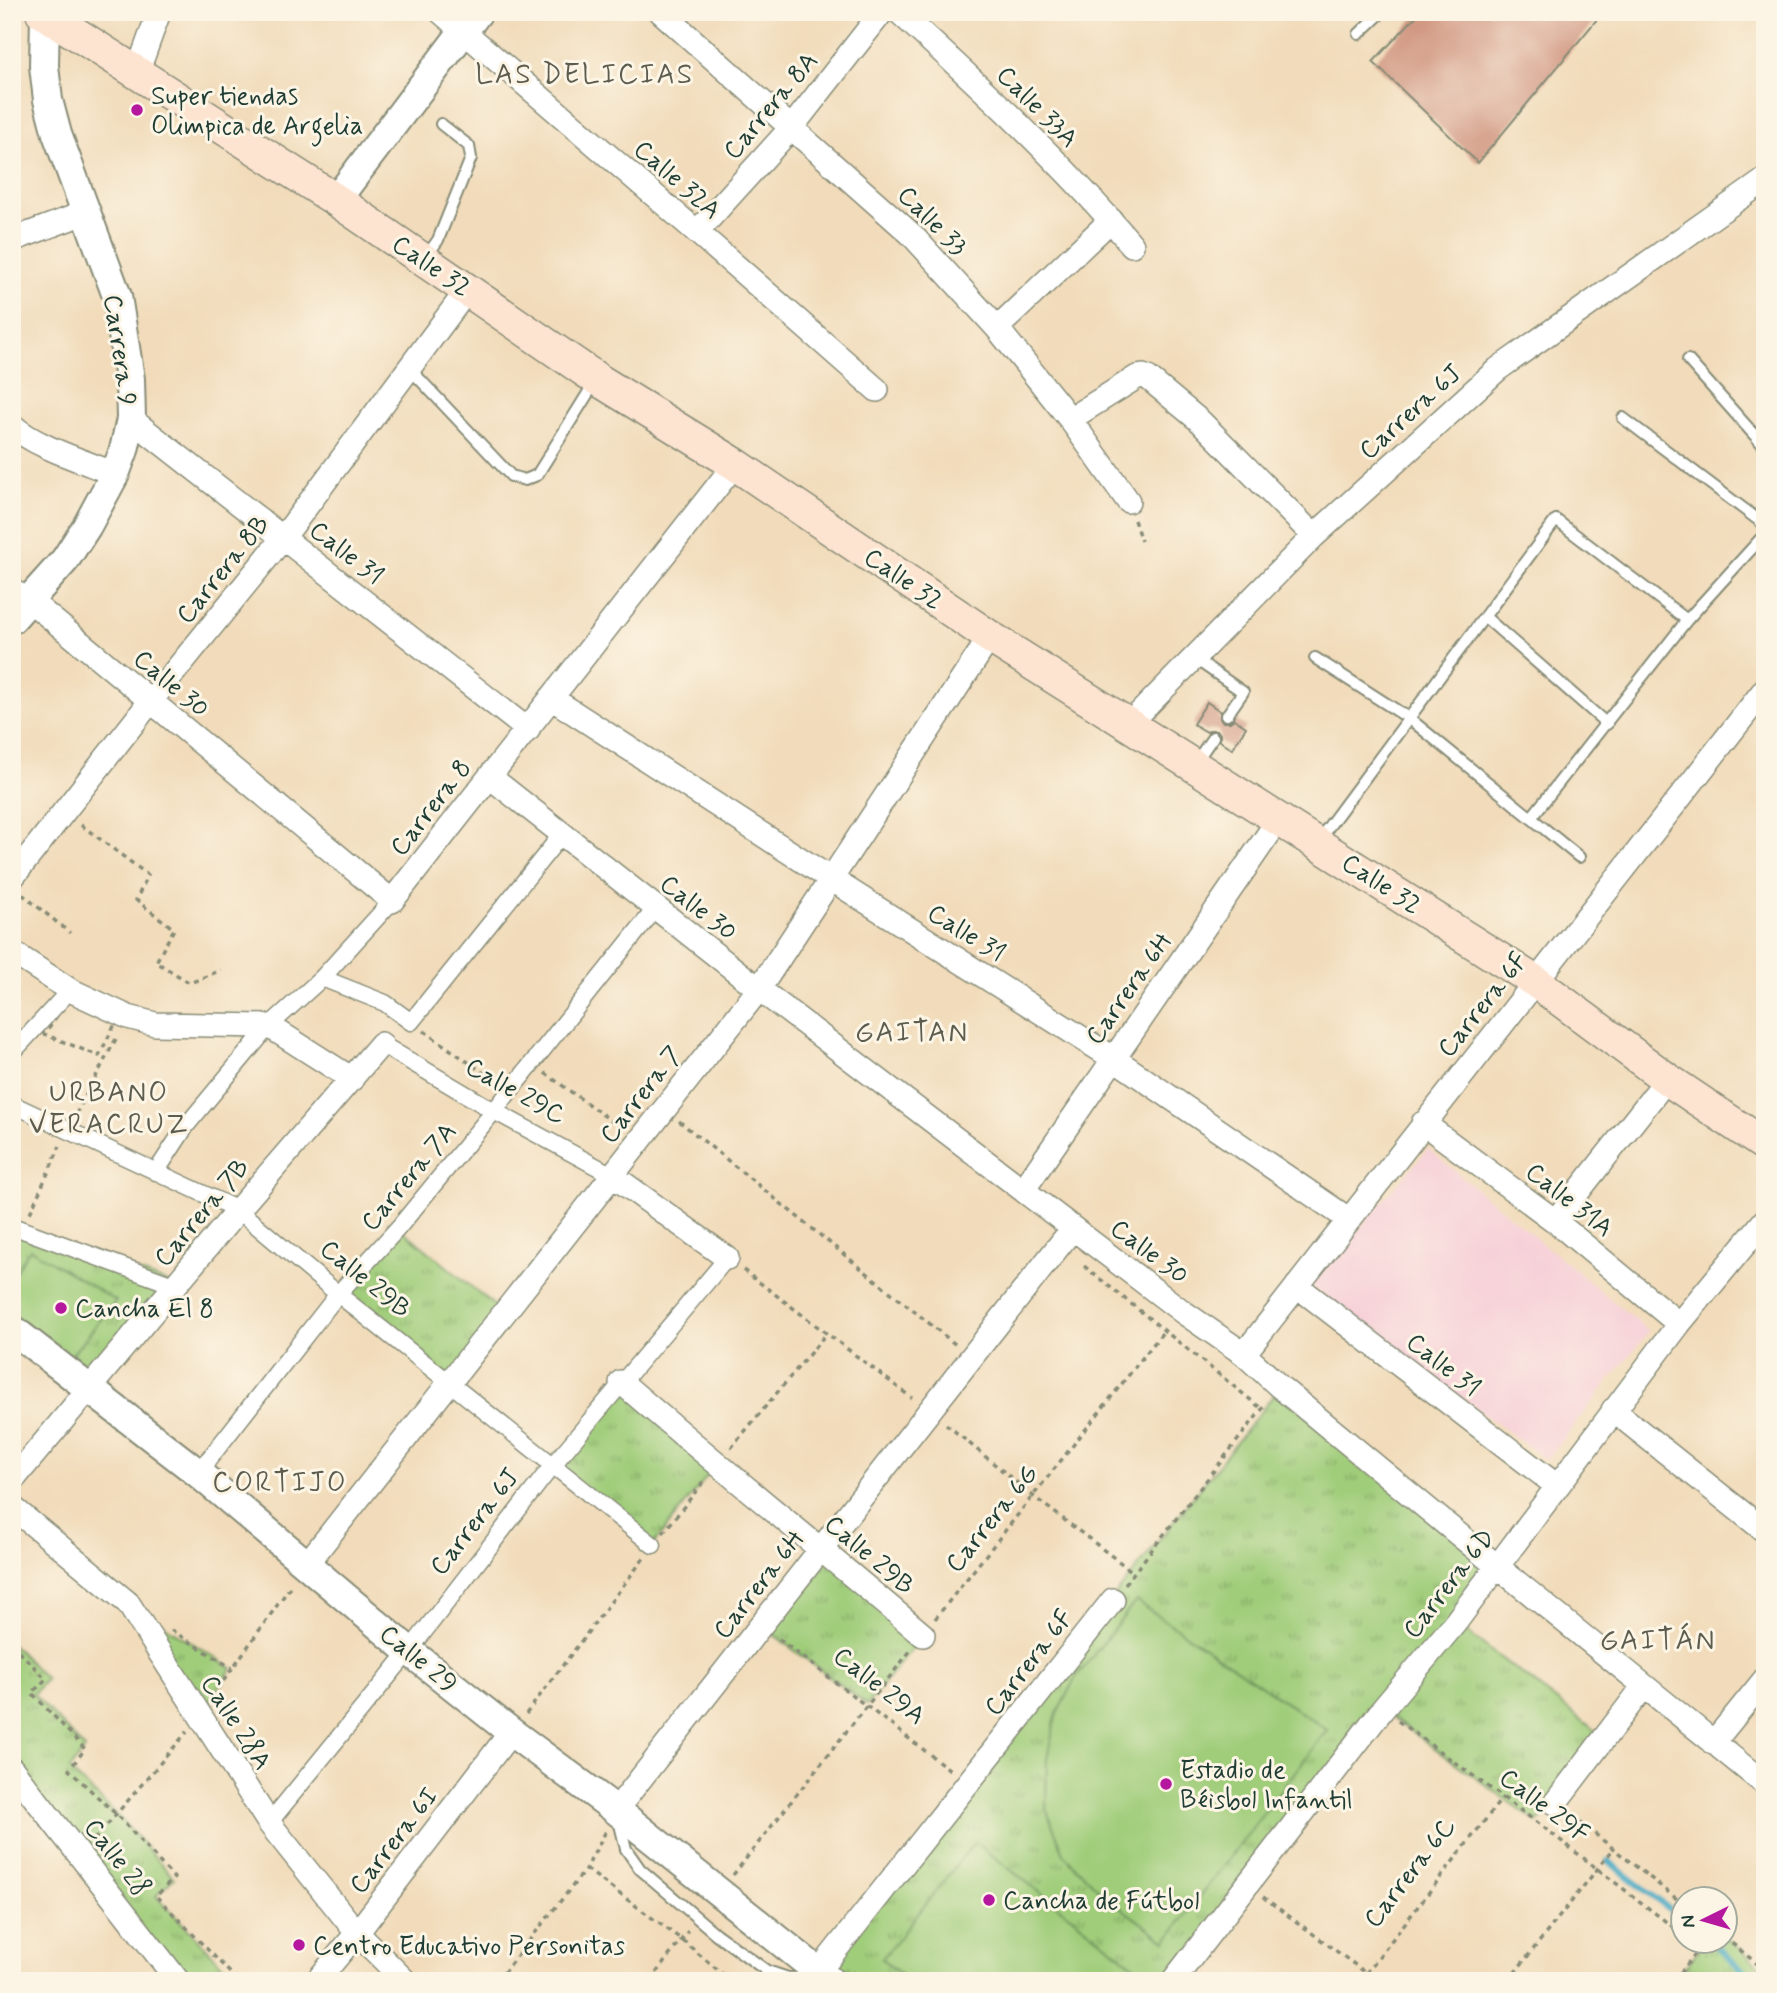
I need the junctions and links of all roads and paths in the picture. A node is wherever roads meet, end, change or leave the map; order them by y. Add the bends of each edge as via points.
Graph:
1 (159, 12) edge
2 (441, 12) edge
3 (661, 12) edge
4 (882, 12) edge
5 (899, 12) edge
6 (1382, 12) edge
7 (43, 13) edge
8 (471, 22) edge
9 (1359, 34) dead end
10 (136, 73) junction
11 (441, 124) dead end
12 (792, 127) junction
13 (1765, 180) edge
14 (336, 200) junction
15 (86, 212) junction
16 (1111, 220) junction
17 (697, 232) junction
18 (12, 240) edge
19 (1132, 245) dead end
20 (424, 259) junction
21 (468, 289) junction
22 (997, 328) junction
23 (1688, 360) dead end
24 (410, 369) junction
25 (597, 379) junction
26 (877, 390) dead end
27 (1623, 418) dead end
28 (131, 419) junction
29 (1070, 419) junction
30 (12, 425) edge
31 (1765, 447) edge
32 (735, 464) junction
33 (115, 474) junction
34 (1128, 501) dead end
35 (1765, 525) edge
36 (1765, 534) edge
37 (1314, 536) junction
38 (283, 538) junction
39 (18, 603) edge
40 (1485, 617) junction
41 (1687, 620) junction
42 (990, 637) junction
43 (1192, 657) junction
44 (1315, 658) dead end
45 (1765, 689) edge
46 (551, 698) junction
47 (150, 702) junction
48 (1227, 715) dead end
49 (1409, 719) junction
50 (1607, 723) junction
51 (1128, 725) junction
52 (528, 730) junction
53 (1213, 737) dead end
54 (1193, 765) junction
55 (490, 776) junction
56 (65, 813) junction
57 (1531, 818) junction
58 (1279, 819) junction
59 (562, 834) junction
60 (1317, 842) junction
61 (1579, 857) dead end
62 (831, 879) junction
63 (17, 886) edge
64 (392, 901) junction
65 (655, 909) junction
66 (70, 933) dead end
67 (12, 952) edge
68 (221, 970) dead end
69 (322, 978) junction
70 (1535, 982) junction
71 (759, 989) junction
72 (71, 994) junction
73 (411, 1022) junction
74 (269, 1026) junction
75 (381, 1044) joint
76 (12, 1053) edge
77 (1114, 1058) junction
78 (532, 1064) junction
79 (352, 1079) junction
80 (1667, 1079) junction
81 (509, 1093) junction
82 (12, 1104) edge
83 (664, 1109) junction
84 (494, 1111) junction
85 (1423, 1123) junction
86 (637, 1144) junction
87 (1765, 1145) edge
88 (616, 1170) junction
89 (156, 1172) junction
90 (1024, 1189) junction
91 (238, 1209) junction
92 (1349, 1220) junction
93 (1765, 1220) edge
94 (1555, 1221) junction
95 (12, 1226) edge
96 (1073, 1228) junction
97 (727, 1258) joint
98 (176, 1286) junction
99 (1297, 1286) junction
100 (338, 1294) junction
101 (1679, 1324) junction
102 (12, 1329) edge
103 (1163, 1332) dead end
104 (1244, 1354) junction
105 (971, 1357) junction
106 (450, 1382) junction
107 (621, 1382) junction
108 (1280, 1387) junction
109 (90, 1389) junction
110 (1613, 1410) junction
111 (552, 1466) junction
112 (198, 1473) junction
113 (12, 1481) edge
114 (1557, 1486) junction
115 (12, 1507) edge
116 (1765, 1531) edge
117 (653, 1545) dead end
118 (821, 1549) junction
119 (306, 1565) junction
120 (1498, 1567) junction
121 (1113, 1600) joint
122 (163, 1625) dead end
123 (761, 1625) junction
124 (923, 1635) junction
125 (12, 1644) edge
126 (409, 1651) junction
127 (232, 1668) dead end
128 (1765, 1679) edge
129 (1644, 1686) junction
130 (867, 1705) junction
131 (1382, 1710) junction
132 (511, 1732) junction
133 (1713, 1743) junction
134 (12, 1769) edge
135 (1765, 1784) edge
136 (968, 1785) junction
137 (1503, 1797) junction
138 (1555, 1802) joint
139 (616, 1810) junction
140 (269, 1822) junction
141 (1614, 1848) junction
142 (1597, 1868) junction
143 (586, 1869) junction
144 (1247, 1886) junction
145 (1668, 1892) edge
146 (719, 1893) junction
147 (698, 1919) junction
148 (1668, 1923) edge
149 (357, 1933) junction
150 (682, 1940) junction
151 (1738, 1948) edge
152 (1695, 1954) edge
153 (1765, 1970) edge
154 (1366, 1973) junction
155 (1679, 1975) junction
156 (825, 1976) edge
157 (178, 1981) edge
158 (238, 1981) edge
159 (317, 1981) edge
160 (405, 1981) edge
161 (497, 1981) edge
162 (650, 1981) edge
163 (731, 1981) edge
164 (1173, 1981) edge
165 (1360, 1981) edge
166 (1377, 1981) edge
167 (1508, 1981) edge
168 (1674, 1981) edge
169 (1686, 1981) edge

1 - 10 street
2 - 8 street, Calle 32A
3 - 12 street, Calle 33
4 - 12 street, Carrera 8A
5 - 16 street, Calle 33A via 989,95
6 - 9 lane
7 - 10 main road, Calle 32
7 - 15 street, Carrera 9 via 48,100
8 - 14 street
8 - 17 street, Calle 32A
10 - 14 main road, Calle 32
11 - 20 lane via 468,146 471,158 438,240
12 - 17 street, Carrera 8A
12 - 22 street, Calle 33 via 911,234
13 - 37 street, Carrera 6J via 1498,369
14 - 20 main road, Calle 32
15 - 18 street
15 - 28 street, Carrera 9 via 117,296 129,369
16 - 19 street, Calle 33A
16 - 22 street
17 - 26 street, Calle 32A
20 - 21 main road, Calle 32
21 - 24 street, Carrera 8B
21 - 25 main road, Calle 32
22 - 29 street, Calle 33
23 - 31 lane
24 - 25 lane via 511,476 525,480 537,475
24 - 38 street, Carrera 8B
25 - 32 main road, Calle 32
27 - 35 lane
28 - 33 street, Carrera 9
28 - 38 street, Calle 31
29 - 34 street, Calle 33
29 - 37 street via 1137,377 1148,378 1200,422
30 - 33 street via 35,441
32 - 42 main road, Calle 32
32 - 46 street, Carrera 8
33 - 39 street, Carrera 9 via 65,560
36 - 41 lane
37 - 43 street, Carrera 6J
38 - 47 street, Carrera 8B
38 - 52 street, Calle 31
39 - 47 street, Calle 30
40 - 41 lane via 1556,520
40 - 49 lane
40 - 50 lane
41 - 50 lane
42 - 51 main road, Calle 32
42 - 62 street, Carrera 7
43 - 48 lane via 1243,692
43 - 51 street, Carrera 6J
44 - 49 lane
45 - 70 street, Carrera 6F
46 - 52 street, Carrera 8
46 - 62 street, Calle 31
47 - 56 street, Carrera 8B
47 - 64 street, Calle 30
49 - 57 lane
49 - 60 lane
50 - 57 lane
51 - 54 main road, Calle 32
52 - 55 street, Carrera 8
53 - 54 lane
54 - 58 main road, Calle 32
55 - 59 street, Calle 30
55 - 64 street, Carrera 8
56 - 63 street, Carrera 8B
56 - 68 path via 148,875 136,900 174,929 156,962 190,983
57 - 61 lane
58 - 60 main road, Calle 32
58 - 77 street, Carrera 6H
59 - 65 street, Calle 30
59 - 73 street
60 - 70 main road, Calle 32
62 - 71 street, Carrera 7
62 - 77 street, Calle 31
63 - 66 path
64 - 69 street, Carrera 8
65 - 71 street, Calle 30
65 - 78 street, Carrera 7A
67 - 72 street
69 - 73 street via 385,1003
69 - 74 street, Carrera 8
70 - 80 main road, Calle 32
70 - 85 street, Carrera 6F
71 - 83 street, Carrera 7
71 - 90 street, Calle 30
72 - 72 path via 44,1034 99,1056 118,1018
72 - 74 street via 155,1024
72 - 76 street
73 - 81 path
74 - 79 street
74 - 89 street, Carrera 8 via 186,1126
75 - 79 street, Carrera 7B
75 - 84 street, Calle 29C
77 - 90 street, Carrera 6H
77 - 92 street, Calle 31
78 - 81 street, Carrera 7A
78 - 86 path
79 - 91 street, Carrera 7B
80 - 87 main road, Calle 32
80 - 94 street
81 - 84 street, Carrera 7A
82 - 89 street, Calle 29B
83 - 86 street, Carrera 7
83 - 105 path
84 - 88 street, Calle 29C
84 - 100 street, Carrera 7A
85 - 92 street, Carrera 6F
85 - 94 street, Calle 31A
86 - 88 street, Carrera 7
88 - 97 street, Calle 29C
88 - 106 street, Carrera 7
89 - 91 street, Calle 29B
90 - 96 street, Calle 30
91 - 98 street, Carrera 7B
91 - 100 street, Calle 29B
92 - 99 street, Carrera 6F
93 - 101 street, Carrera 6D
94 - 101 street, Calle 31A
95 - 98 street
96 - 104 street, Calle 30
96 - 105 street, Carrera 6H
97 - 107 street, Carrera 6J
98 - 109 street, Carrera 7B
99 - 104 street, Carrera 6F
99 - 114 street, Calle 31
100 - 106 street, Calle 29B
100 - 112 street, Carrera 7A
101 - 110 street, Carrera 6D
102 - 109 street, Calle 29
103 - 124 path, Carrera 6G
104 - 108 street, Calle 30
105 - 118 street, Carrera 6H
106 - 111 street, Calle 29B
106 - 119 street, Carrera 7
107 - 111 street, Carrera 6J
107 - 118 street, Calle 29B
108 - 120 street, Calle 30
108 - 121 path
109 - 112 street, Calle 29
109 - 113 street, Carrera 7B
110 - 114 street, Carrera 6D
110 - 116 street
111 - 117 street, Calle 29B
111 - 126 street, Carrera 6J
112 - 119 street, Calle 29
114 - 120 street, Carrera 6D
115 - 140 street, Calle 28A via 128,1603
118 - 123 street, Carrera 6H
118 - 124 street, Calle 29B
119 - 126 street, Calle 29
120 - 129 street, Calle 30
120 - 131 street, Carrera 6D
121 - 136 street, Carrera 6F
122 - 127 path
123 - 130 path, Calle 29A
123 - 139 street, Carrera 6H
124 - 130 path, Carrera 6G
125 - 158 path via 46,1679 33,1693 85,1749 69,1770 174,1878 156,1896
126 - 132 street, Calle 29
126 - 140 street, Carrera 6J
128 - 133 street
129 - 133 street, Calle 30
129 - 138 street
130 - 136 path, Calle 29A
130 - 146 path, Carrera 6G
131 - 137 path, Calle 29F
131 - 144 street, Carrera 6D
132 - 139 street, Calle 29
132 - 149 street, Carrera 6I
133 - 135 street, Calle 30
134 - 157 street, Calle 28
136 - 156 street, Carrera 6F
137 - 142 path, Calle 29F
137 - 154 path, Carrera 6C
138 - 141 path
139 - 143 path
139 - 146 street, Calle 29
139 - 147 lane via 626,1849 640,1869
140 - 149 street, Calle 28A
141 - 142 path
141 - 145 path
142 - 148 path, Calle 29F
142 - 167 path
143 - 150 path
143 - 161 path
144 - 154 path
144 - 164 street, Carrera 6D
146 - 156 street, Calle 29
147 - 150 path
147 - 156 lane via 767,1971 788,1978
149 - 159 street, Carrera 6I
149 - 160 street, Calle 28A
150 - 162 path
150 - 163 path
151 - 153 path
152 - 155 path
154 - 165 path, Carrera 6C
154 - 166 path
155 - 168 path
155 - 169 path

